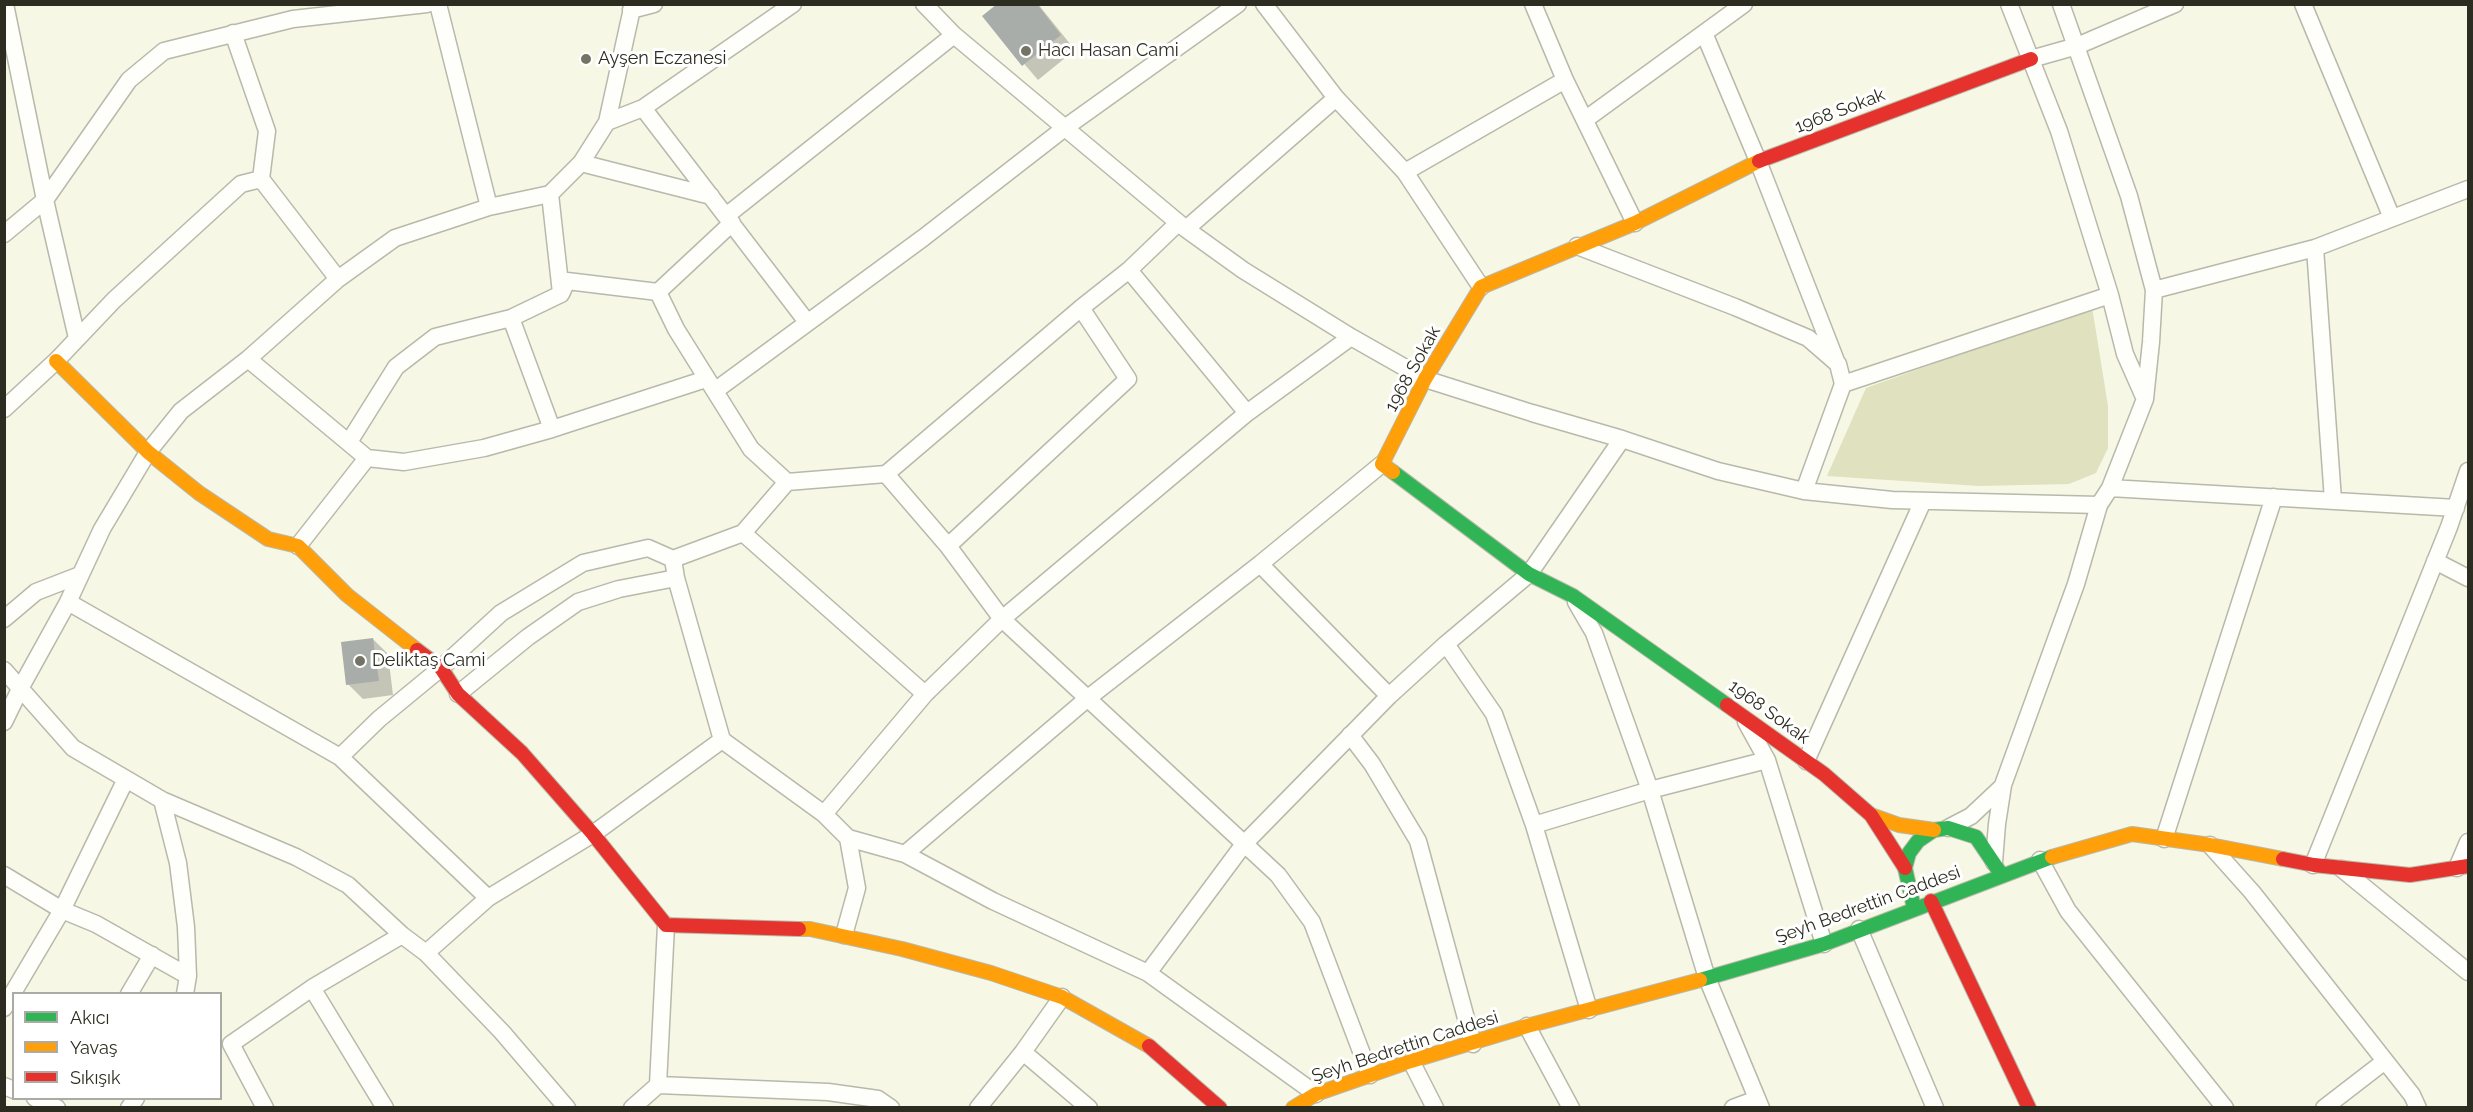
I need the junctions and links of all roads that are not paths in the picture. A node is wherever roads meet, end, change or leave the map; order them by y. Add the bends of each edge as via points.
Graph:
1 (4, 4) edge
2 (427, 4) edge
3 (438, 4) edge
4 (654, 4) edge
5 (793, 4) edge
6 (924, 4) edge
7 (1238, 4) edge
8 (1264, 4) edge
9 (1533, 4) edge
10 (1744, 4) edge
11 (2008, 4) edge
12 (2061, 4) edge
13 (2175, 4) edge
14 (2302, 4) edge
15 (632, 7) edge
16 (233, 33) junction
17 (1704, 33) junction
18 (954, 35) junction
19 (2077, 46) junction
20 (2031, 59) junction
21 (1565, 80) junction
22 (1336, 98) junction
23 (642, 108) junction
24 (1586, 119) junction
25 (607, 122) junction
26 (1066, 127) junction
27 (1758, 161) junction
28 (581, 163) junction
29 (1405, 172) junction
30 (261, 179) junction
31 (2469, 189) edge
32 (550, 194) junction
33 (711, 196) junction
34 (45, 200) junction
35 (489, 207) junction
36 (2392, 218) junction
37 (729, 220) junction
38 (1635, 223) junction
39 (1182, 226) junction
40 (4, 234) edge
41 (1577, 246) junction
42 (2315, 248) junction
43 (1130, 270) junction
44 (338, 279) junction
45 (1481, 287) junction
46 (2154, 290) junction
47 (658, 292) junction
48 (561, 294) junction
49 (2110, 295) junction
50 (1081, 308) junction
51 (511, 318) junction
52 (807, 321) junction
53 (1351, 336) junction
54 (77, 338) junction
55 (248, 359) junction
56 (56, 362) junction
57 (1838, 364) junction
58 (1425, 379) junction
59 (1843, 384) junction
60 (711, 385) junction
61 (2145, 399) junction
62 (4, 409) edge
63 (1247, 414) junction
64 (552, 429) junction
65 (1622, 439) junction
66 (349, 442) junction
67 (148, 452) junction
68 (367, 458) junction
69 (1382, 464) junction
70 (2469, 471) edge
71 (886, 474) junction
72 (786, 482) junction
73 (2109, 488) junction
74 (1804, 491) junction
75 (2274, 496) junction
76 (2333, 500) junction
77 (1923, 501) junction
78 (2099, 505) junction
79 (2456, 508) junction
80 (743, 533) junction
81 (298, 546) junction
82 (948, 546) junction
83 (673, 559) junction
84 (2435, 561) junction
85 (1260, 564) junction
86 (1529, 573) junction
87 (80, 575) junction
88 (676, 578) junction
89 (2469, 578) edge
90 (1573, 596) junction
91 (68, 602) junction
92 (4, 619) edge
93 (1002, 619) junction
94 (1446, 644) junction
95 (441, 668) junction
96 (4, 670) edge
97 (21, 687) junction
98 (458, 694) junction
99 (925, 694) junction
100 (1389, 696) junction
101 (1088, 698) junction
102 (1742, 715) junction
103 (4, 722) edge
104 (1350, 735) junction
105 (722, 740) junction
106 (340, 758) junction
107 (1767, 760) junction
108 (1806, 761) junction
109 (126, 779) junction
110 (2003, 785) junction
111 (1650, 790) junction
112 (162, 800) junction
113 (824, 814) junction
114 (1871, 815) junction
115 (1534, 825) junction
116 (1941, 829) junction
117 (593, 834) junction
118 (848, 838) junction
119 (2164, 839) junction
120 (2469, 842) edge
121 (1244, 844) junction
122 (2210, 845) junction
123 (905, 854) junction
124 (2040, 860) junction
125 (2313, 865) junction
126 (2463, 867) edge
127 (1905, 868) junction
128 (1997, 868) junction
129 (2341, 868) junction
130 (4, 875) edge
131 (488, 898) junction
132 (1931, 901) junction
133 (1914, 908) junction
134 (62, 910) junction
135 (666, 925) junction
136 (1859, 929) junction
137 (402, 935) junction
138 (844, 935) junction
139 (1824, 944) junction
140 (426, 953) junction
141 (152, 956) junction
142 (2469, 972) edge
143 (1148, 973) junction
144 (188, 976) junction
145 (1707, 978) junction
146 (312, 988) junction
147 (13, 992) edge
148 (130, 992) edge
149 (184, 992) edge
150 (12, 994) edge
151 (1062, 997) junction
152 (4, 1008) edge
153 (1589, 1010) junction
154 (1527, 1026) junction
155 (1473, 1044) junction
156 (1023, 1052) junction
157 (1411, 1060) junction
158 (2385, 1061) junction
159 (1370, 1075) junction
160 (658, 1084) junction
161 (828, 1092) junction
162 (1316, 1094) junction
163 (40, 1100) edge
164 (1759, 1103) edge
165 (1297, 1106) edge
166 (1931, 1106) edge
167 (58, 1107) edge
168 (265, 1107) edge
169 (385, 1107) edge
170 (567, 1107) edge
171 (632, 1107) edge
172 (818, 1107) edge
173 (891, 1107) edge
174 (978, 1107) edge
175 (1089, 1107) edge
176 (1220, 1107) edge
177 (1435, 1107) edge
178 (1571, 1107) edge
179 (1733, 1107) edge
180 (2029, 1107) edge
181 (2225, 1107) edge
182 (2324, 1107) edge
183 (2418, 1107) edge

1 - 34 street
2 - 16 street via 293,19
3 - 35 street
4 - 15 street
5 - 23 street
6 - 18 street
7 - 26 street
8 - 22 street
9 - 21 street
10 - 17 street
11 - 20 street
12 - 19 street
13 - 19 street
14 - 36 street
15 - 25 street
16 - 30 street via 267,131
16 - 34 street via 164,51 129,80
17 - 24 street
17 - 27 street
18 - 26 street
18 - 37 street
19 - 20 street
19 - 46 street via 2129,196
20 - 27 street, 1968 Sokak
20 - 49 street via 2059,130
21 - 24 street
21 - 29 street
22 - 29 street
22 - 39 street
23 - 25 street
23 - 33 street
24 - 38 street
25 - 28 street
26 - 39 street
26 - 52 street
27 - 38 street, 1968 Sokak
27 - 57 street
28 - 32 street
28 - 33 street
29 - 45 street
30 - 44 street
30 - 54 street via 241,184
31 - 36 street
32 - 35 street
32 - 48 street
33 - 37 street
34 - 40 street
34 - 54 street
35 - 44 street via 395,238
36 - 42 street
37 - 47 street
37 - 52 street
38 - 41 street, 1968 Sokak
39 - 43 street
39 - 53 street via 1243,270
41 - 45 street, 1968 Sokak
41 - 57 street via 1808,338
42 - 46 street
42 - 76 street
43 - 50 street
43 - 63 street
44 - 55 street
45 - 58 street, 1968 Sokak
46 - 61 street
47 - 48 street via 567,281
47 - 60 street
48 - 51 street
49 - 59 street
49 - 61 street via 2125,354
50 - 71 street
50 - 82 street via 1128,379
51 - 64 street
51 - 66 street via 435,337 427,343 396,367
52 - 60 street
53 - 58 street
53 - 63 street
54 - 56 street
55 - 66 street
55 - 67 street via 181,411
56 - 62 street
56 - 67 street
57 - 59 street
58 - 65 street
58 - 69 street, 1968 Sokak
59 - 74 street
60 - 64 street
60 - 72 street via 751,449
61 - 73 street
63 - 93 street
64 - 68 street via 484,448 404,462
65 - 74 street via 1718,471
65 - 86 street
66 - 68 street
67 - 81 street via 199,493 268,539
67 - 87 street via 102,529
68 - 81 street
69 - 85 street
69 - 86 street, 1968 Sokak
70 - 79 street
71 - 72 street
71 - 82 street
72 - 80 street
73 - 75 street
73 - 78 street
74 - 77 street
75 - 76 street
75 - 119 street
76 - 79 street
77 - 78 street
77 - 108 street
78 - 110 street via 2076,584
79 - 84 street
80 - 83 street
80 - 99 street
81 - 95 street via 347,595
82 - 93 street
83 - 88 street
83 - 95 street via 648,548 584,563 501,613
84 - 89 street
84 - 125 street
85 - 100 street
85 - 101 street
86 - 90 street, 1968 Sokak
86 - 94 street
87 - 91 street
87 - 92 street via 36,592
88 - 98 street via 578,602
88 - 105 street
90 - 102 street, 1968 Sokak
90 - 111 street via 1594,633
91 - 97 street
91 - 106 street
93 - 99 street
93 - 101 street
94 - 100 street
94 - 115 street via 1494,714
95 - 98 street
95 - 106 street via 379,719
96 - 97 street
97 - 103 street
97 - 109 street via 73,748
98 - 117 street via 522,753
99 - 113 street
100 - 104 street
101 - 121 street
101 - 123 street
102 - 107 street
102 - 108 street, 1968 Sokak
104 - 121 street
104 - 155 street via 1418,841
105 - 113 street
105 - 117 street
106 - 131 street
107 - 111 street
107 - 139 street
108 - 114 street, 1968 Sokak
109 - 112 street
109 - 134 street
110 - 116 street via 1971,816
110 - 128 street via 1997,824
111 - 115 street
111 - 145 street
112 - 137 street via 296,857 348,885
112 - 144 street via 178,863
113 - 118 street
114 - 116 street via 1899,825
114 - 127 street
115 - 153 street
116 - 127 street via 1918,841
116 - 128 street via 1976,837
117 - 131 street
117 - 135 street
118 - 123 street
118 - 138 street via 857,888
119 - 122 street, Şeyh Bedrettin Caddesi
119 - 124 street, Şeyh Bedrettin Caddesi via 2132,834
120 - 126 street
121 - 143 street
121 - 159 street via 1278,875 1311,922
122 - 125 street, Şeyh Bedrettin Caddesi
122 - 158 street via 2252,892
123 - 143 street via 993,901
124 - 128 street, Şeyh Bedrettin Caddesi
124 - 181 street via 2068,911
125 - 129 street, Şeyh Bedrettin Caddesi
126 - 129 street, Şeyh Bedrettin Caddesi via 2410,875
127 - 133 street
128 - 132 street, Şeyh Bedrettin Caddesi
129 - 142 street
130 - 134 street
131 - 140 street
132 - 133 street, Şeyh Bedrettin Caddesi
132 - 180 street
133 - 136 street, Şeyh Bedrettin Caddesi
134 - 141 street via 96,924
134 - 147 street
135 - 138 street via 810,929
135 - 160 street
136 - 139 street, Şeyh Bedrettin Caddesi
136 - 166 street
137 - 140 street
137 - 146 street
138 - 151 street via 991,973
139 - 145 street, Şeyh Bedrettin Caddesi
140 - 170 street
141 - 144 street
141 - 148 street
143 - 162 street
144 - 149 street
145 - 153 street, Şeyh Bedrettin Caddesi
145 - 164 street
146 - 168 street via 231,1044
146 - 169 street
150 - 152 street
151 - 156 street
151 - 176 street via 1147,1044
153 - 154 street, Şeyh Bedrettin Caddesi
154 - 155 street, Şeyh Bedrettin Caddesi
154 - 178 street
155 - 157 street, Şeyh Bedrettin Caddesi
156 - 174 street
156 - 175 street
157 - 159 street, Şeyh Bedrettin Caddesi
157 - 177 street
158 - 182 street
158 - 183 street
159 - 162 street, Şeyh Bedrettin Caddesi
160 - 161 street
160 - 171 street
161 - 172 street
161 - 173 street via 878,1099
162 - 165 street, Şeyh Bedrettin Caddesi
163 - 167 street
164 - 179 street

